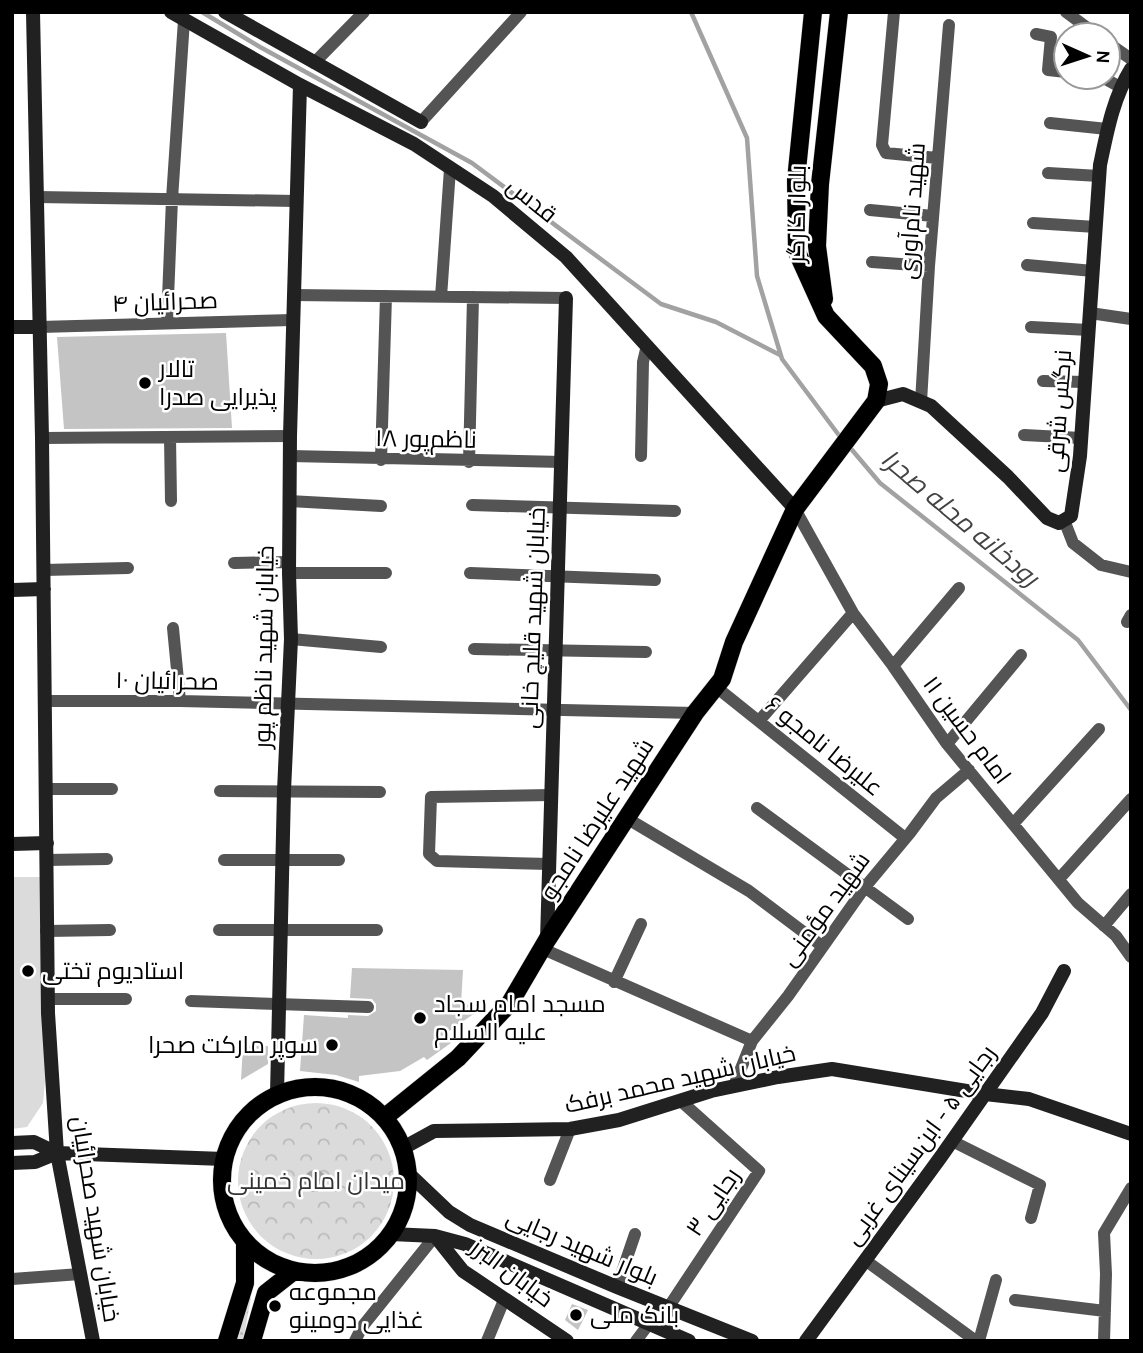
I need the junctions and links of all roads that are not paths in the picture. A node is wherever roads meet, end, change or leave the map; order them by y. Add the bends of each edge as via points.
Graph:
1 (33, 12) edge
2 (171, 12) edge
3 (225, 12) edge
4 (363, 12) edge
5 (521, 12) edge
6 (813, 12) edge
7 (839, 12) edge
8 (894, 12) edge
9 (184, 20) junction
10 (948, 25) dead end
11 (1036, 34) dead end
12 (314, 62) junction
13 (1052, 70) edge
14 (300, 86) junction
15 (362, 90) junction
16 (1119, 91) edge
17 (351, 112) junction
18 (421, 122) joint
19 (1050, 123) dead end
20 (1107, 129) junction
21 (937, 158) junction
22 (450, 169) junction
23 (1048, 173) dead end
24 (1099, 176) junction
25 (37, 197) junction
26 (172, 199) junction
27 (296, 201) junction
28 (870, 210) dead end
29 (933, 216) junction
30 (1032, 223) dead end
31 (1096, 228) junction
32 (872, 262) dead end
33 (1027, 265) dead end
34 (929, 266) junction
35 (1093, 271) junction
36 (293, 295) junction
37 (386, 296) junction
38 (441, 297) junction
39 (473, 297) junction
40 (566, 298) joint
41 (1090, 313) junction
42 (826, 316) junction
43 (1131, 319) edge
44 (292, 320) junction
45 (167, 323) junction
46 (12, 327) edge
47 (40, 327) junction
48 (1031, 327) dead end
49 (1088, 330) junction
50 (647, 345) junction
51 (1043, 381) dead end
52 (1085, 382) junction
53 (876, 401) junction
54 (921, 402) junction
55 (1024, 435) dead end
56 (290, 436) junction
57 (170, 438) junction
58 (1081, 438) junction
59 (42, 439) junction
60 (290, 456) junction
61 (642, 456) dead end
62 (381, 460) junction
63 (469, 462) junction
64 (562, 463) junction
65 (171, 501) dead end
66 (289, 501) junction
67 (472, 505) dead end
68 (381, 506) dead end
69 (559, 508) junction
70 (795, 509) junction
71 (675, 511) dead end
72 (1064, 520) junction
73 (234, 562) dead end
74 (289, 567) junction
75 (128, 568) dead end
76 (44, 570) junction
77 (1131, 572) edge
78 (386, 573) dead end
79 (470, 573) dead end
80 (557, 576) junction
81 (655, 580) dead end
82 (959, 588) dead end
83 (44, 589) junction
84 (12, 590) edge
85 (853, 612) junction
86 (173, 628) dead end
87 (291, 639) junction
88 (382, 647) dead end
89 (474, 649) dead end
90 (555, 651) junction
91 (646, 652) dead end
92 (1021, 655) dead end
93 (893, 666) junction
94 (716, 687) junction
95 (46, 701) junction
96 (180, 701) junction
97 (287, 704) junction
98 (553, 709) junction
99 (695, 713) junction
100 (759, 721) junction
101 (1099, 729) dead end
102 (947, 744) junction
103 (969, 770) junction
104 (47, 789) junction
105 (111, 789) dead end
106 (220, 791) dead end
107 (284, 791) junction
108 (380, 792) dead end
109 (551, 794) junction
110 (1131, 799) edge
111 (757, 808) dead end
112 (628, 819) junction
113 (1013, 824) junction
114 (905, 838) junction
115 (47, 843) junction
116 (12, 844) edge
117 (107, 859) dead end
118 (283, 859) junction
119 (46, 860) junction
120 (225, 860) dead end
121 (339, 860) dead end
122 (549, 864) junction
123 (1059, 879) junction
124 (865, 887) junction
125 (1131, 894) edge
126 (908, 919) dead end
127 (640, 924) dead end
128 (1104, 926) junction
129 (110, 930) dead end
130 (219, 930) dead end
131 (281, 930) junction
132 (377, 930) dead end
133 (46, 931) junction
134 (545, 945) junction
135 (822, 946) junction
136 (1131, 957) edge
137 (1064, 971) dead end
138 (614, 982) junction
139 (48, 999) junction
140 (126, 999) dead end
141 (191, 1001) dead end
142 (279, 1004) junction
143 (368, 1007) dead end
144 (752, 1041) junction
145 (734, 1086) junction
146 (277, 1094) junction
147 (985, 1094) junction
148 (682, 1102) junction
149 (385, 1117) junction
150 (570, 1129) junction
151 (1131, 1134) edge
152 (952, 1141) junction
153 (12, 1143) edge
154 (403, 1148) junction
155 (57, 1153) junction
156 (224, 1159) junction
157 (12, 1163) edge
158 (408, 1173) junction
159 (550, 1180) dead end
160 (1131, 1188) edge
161 (1031, 1218) dead end
162 (391, 1234) junction
163 (635, 1234) dead end
164 (435, 1236) junction
165 (245, 1242) junction
166 (865, 1260) junction
167 (294, 1271) junction
168 (80, 1274) junction
169 (12, 1279) edge
170 (996, 1280) dead end
171 (617, 1287) junction
172 (504, 1300) junction
173 (1015, 1300) dead end
174 (668, 1308) junction
175 (1105, 1311) junction
176 (648, 1325) junction
177 (93, 1341) edge
178 (228, 1341) edge
179 (252, 1341) edge
180 (355, 1341) edge
181 (487, 1341) edge
182 (567, 1341) edge
183 (636, 1341) edge
184 (689, 1341) edge
185 (752, 1341) edge
186 (806, 1341) edge
187 (978, 1341) edge
188 (1104, 1341) edge

1 - 25 street, خیابان شهید صحرائیان
2 - 9 street, قدس
3 - 12 street
4 - 12 street
5 - 18 street
6 - 42 main road, بلوار کارگر via 796,180 797,252
7 - 42 main road, بلوار کارگر via 817,246
8 - 21 street via 882,145 886,153
9 - 14 street, قدس
9 - 26 street
10 - 21 street, شهید نام‌آوری
11 - 13 street via 1051,37 1048,70
12 - 15 street
14 - 17 street, قدس
14 - 27 street, خیابان شهید ناظم پور
15 - 17 street
15 - 18 street
16 - 20 street, نرگس شرقی
17 - 22 street, قدس via 414,144
19 - 20 street
20 - 24 street, نرگس شرقی
21 - 29 street, شهید نام‌آوری
22 - 38 street
22 - 50 street, قدس via 493,196 566,257
23 - 24 street
24 - 31 street, نرگس شرقی
25 - 26 street
25 - 47 street, خیابان شهید صحرائیان
26 - 27 street
26 - 45 street
27 - 36 street, خیابان شهید ناظم پور
28 - 29 street
29 - 34 street, شهید نام‌آوری
30 - 31 street
31 - 35 street, نرگس شرقی
32 - 34 street
33 - 35 street
34 - 54 street, شهید نام‌آوری
35 - 41 street, نرگس شرقی
36 - 37 street
36 - 44 street, خیابان شهید ناظم پور
37 - 38 street
37 - 62 street
38 - 39 street
39 - 40 street
39 - 63 street
40 - 64 street, خیابان شهید قلیچ خانی
41 - 43 street
41 - 49 street, نرگس شرقی
42 - 53 main road via 873,366 879,384
44 - 45 street, صحرائیان ۴
44 - 56 street, خیابان شهید ناظم پور
45 - 47 street, صحرائیان ۴
46 - 47 street
47 - 59 street, خیابان شهید صحرائیان
48 - 49 street
49 - 52 street, نرگس شرقی
50 - 61 street
50 - 70 street, قدس
51 - 52 street
52 - 58 street, نرگس شرقی
53 - 54 street, نرگس شرقی via 904,394
53 - 70 main road, شهید علیرضا نامجو
54 - 72 street, نرگس شرقی via 951,424 1047,518 1059,523
55 - 58 street
56 - 57 street
56 - 60 street, خیابان شهید ناظم پور
57 - 59 street
57 - 65 street
58 - 72 street, نرگس شرقی via 1075,502 1071,516
59 - 76 street, خیابان شهید صحرائیان
60 - 62 street, ناظم‌پور ۱۸
60 - 66 street, خیابان شهید ناظم پور
62 - 63 street, ناظم‌پور ۱۸
63 - 64 street, ناظم‌پور ۱۸
64 - 69 street, خیابان شهید قلیچ خانی
66 - 68 street
66 - 74 street, خیابان شهید ناظم پور
67 - 69 street
69 - 71 street
69 - 80 street, خیابان شهید قلیچ خانی
70 - 85 street, امام حسین ۱۱
70 - 94 main road, شهید علیرضا نامجو
72 - 77 street via 1073,543 1101,565
73 - 74 street
74 - 78 street
74 - 87 street, خیابان شهید ناظم پور
75 - 76 street
76 - 83 street, خیابان شهید صحرائیان
79 - 80 street
80 - 81 street
80 - 90 street, خیابان شهید قلیچ خانی
82 - 93 street
83 - 84 street
83 - 95 street, خیابان شهید صحرائیان
85 - 93 street, امام حسین ۱۱
85 - 100 street
86 - 96 street
87 - 88 street
87 - 97 street, خیابان شهید ناظم پور
89 - 90 street
90 - 91 street
90 - 98 street, خیابان شهید قلیچ خانی
92 - 102 street
93 - 102 street, امام حسین ۱۱
94 - 99 main road, شهید علیرضا نامجو
94 - 100 street, علیرضا نامجو ۶
95 - 96 street, صحرائیان ۱۰
95 - 104 street, خیابان شهید صحرائیان
96 - 97 street, صحرائیان ۱۰
97 - 98 street, صحرائیان ۱۰
97 - 107 street, خیابان شهید ناظم پور
98 - 99 street, صحرائیان ۱۰
98 - 109 street, خیابان شهید قلیچ خانی
99 - 112 main road, شهید علیرضا نامجو
100 - 114 street, علیرضا نامجو ۶
101 - 113 street
102 - 103 street, امام حسین ۱۱
103 - 113 street, امام حسین ۱۱
103 - 114 street, شهید مؤمنی via 936,797
104 - 105 street
104 - 115 street, خیابان شهید صحرائیان
106 - 107 street
107 - 108 street
107 - 118 street, خیابان شهید ناظم پور
109 - 122 street, خیابان شهید قلیچ خانی
109 - 122 street via 431,797 429,854 437,861
110 - 123 street
111 - 124 street
112 - 134 main road, شهید علیرضا نامجو
112 - 135 street via 749,891
113 - 123 street, امام حسین ۱۱
114 - 124 street, شهید مؤمنی
115 - 116 street
115 - 119 street, خیابان شهید صحرائیان
117 - 119 street
118 - 120 street
118 - 121 street
118 - 131 street, خیابان شهید ناظم پور
119 - 133 street, خیابان شهید صحرائیان
122 - 134 street, خیابان شهید قلیچ خانی
123 - 128 street, امام حسین ۱۱
124 - 126 street
124 - 135 street, شهید مؤمنی
125 - 128 street
127 - 138 street
128 - 136 street, امام حسین ۱۱
129 - 133 street
130 - 131 street
131 - 132 street
131 - 142 street, خیابان شهید ناظم پور
133 - 139 street, خیابان شهید صحرائیان
134 - 138 street
134 - 149 main road, شهید علیرضا نامجو via 510,1003 458,1058
135 - 144 street, شهید مؤمنی
137 - 147 street, رجایی ۵ - ابن‌سینای غربی via 1042,1013
138 - 144 street
139 - 140 street
139 - 155 street, خیابان شهید صحرائیان
141 - 142 street
142 - 143 street
142 - 146 street, خیابان شهید ناظم پور
144 - 145 street, شهید مؤمنی
145 - 147 street, خیابان شهید محمد برفک via 832,1069
145 - 148 street, خیابان شهید محمد برفک
146 - 149 main road via 306,1086 335,1088 362,1098
146 - 156 main road via 253,1110 234,1132
147 - 151 street, خیابان شهید محمد برفک via 1029,1099
147 - 152 street, رجایی ۵ - ابن‌سینای غربی
148 - 150 street, خیابان شهید محمد برفک
148 - 174 street, رجایی ۳ via 760,1171
149 - 154 main road
150 - 154 street, خیابان شهید محمد برفک via 433,1131
150 - 159 street
152 - 161 street via 1040,1185
152 - 166 street, رجایی ۵ - ابن‌سینای غربی
153 - 155 street via 34,1142
154 - 158 main road
155 - 156 street
155 - 157 street via 35,1162
155 - 168 street, خیابان شهید صحرائیان
156 - 165 main road via 222,1189 229,1217
158 - 162 main road via 402,1214
158 - 171 street, بلوار شهید رجایی via 449,1212 470,1225
160 - 175 street via 1104,1233
162 - 164 street, بلوار شهید رجایی
162 - 167 main road via 373,1254 349,1267 322,1273
163 - 171 street
164 - 172 street, خیابان البرز via 463,1271
164 - 176 street, بلوار شهید رجایی via 465,1244
164 - 180 street
165 - 167 main road via 267,1260
165 - 178 main road via 244,1283
166 - 186 street, رجایی ۵ - ابن‌سینای غربی
166 - 187 street
167 - 179 main road via 267,1293
168 - 169 street
168 - 177 street, خیابان شهید صحرائیان
170 - 187 street
171 - 174 street, بلوار شهید رجایی
172 - 181 street
172 - 182 street, خیابان البرز
173 - 175 street
174 - 185 street, بلوار شهید رجایی
175 - 188 street
176 - 183 street
176 - 184 street, بلوار شهید رجایی

